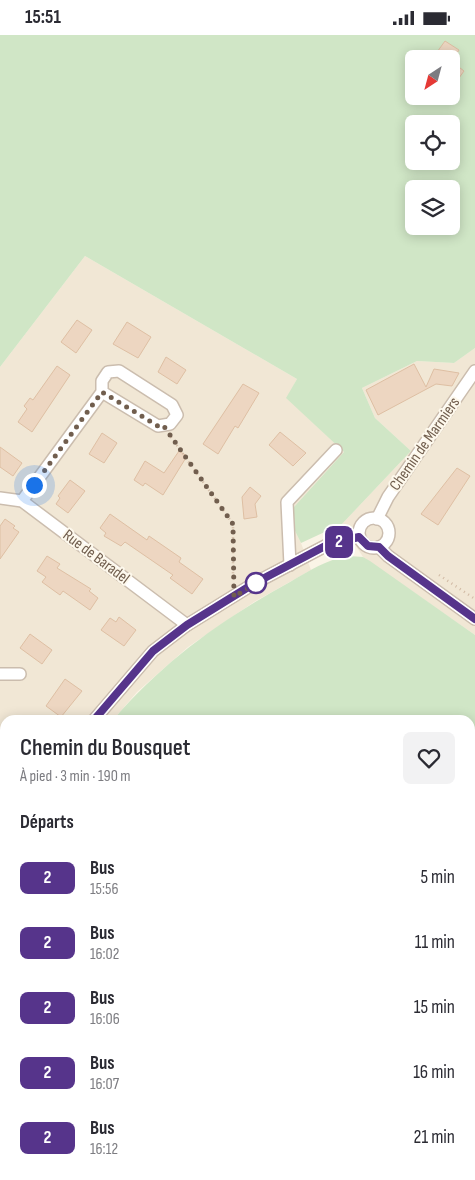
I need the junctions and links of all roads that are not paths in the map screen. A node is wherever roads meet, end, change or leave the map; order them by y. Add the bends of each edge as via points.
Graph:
1 (475, 371) edge
2 (102, 392) junction
3 (336, 450) dead end
4 (0, 498) edge
5 (22, 501) junction
6 (377, 519) junction
7 (359, 537) junction
8 (379, 547) junction
9 (290, 565) junction
10 (475, 619) edge
11 (187, 625) junction
12 (0, 673) edge
13 (20, 674) dead end
14 (98, 715) edge

1 - 6 street, Chemin de Marmiers via 388,497
2 - 2 street via 158,426 170,424 177,415 172,405 119,371 108,372 102,381
2 - 5 street
3 - 9 street via 287,502
4 - 5 street, Rue de Baradel
5 - 11 street, Rue de Baradel
6 - 7 street via 363,523
6 - 8 street via 388,529 387,539
7 - 8 street via 368,546
7 - 9 street via 329,544
8 - 10 street
9 - 11 street
11 - 14 street via 153,651
12 - 13 street

